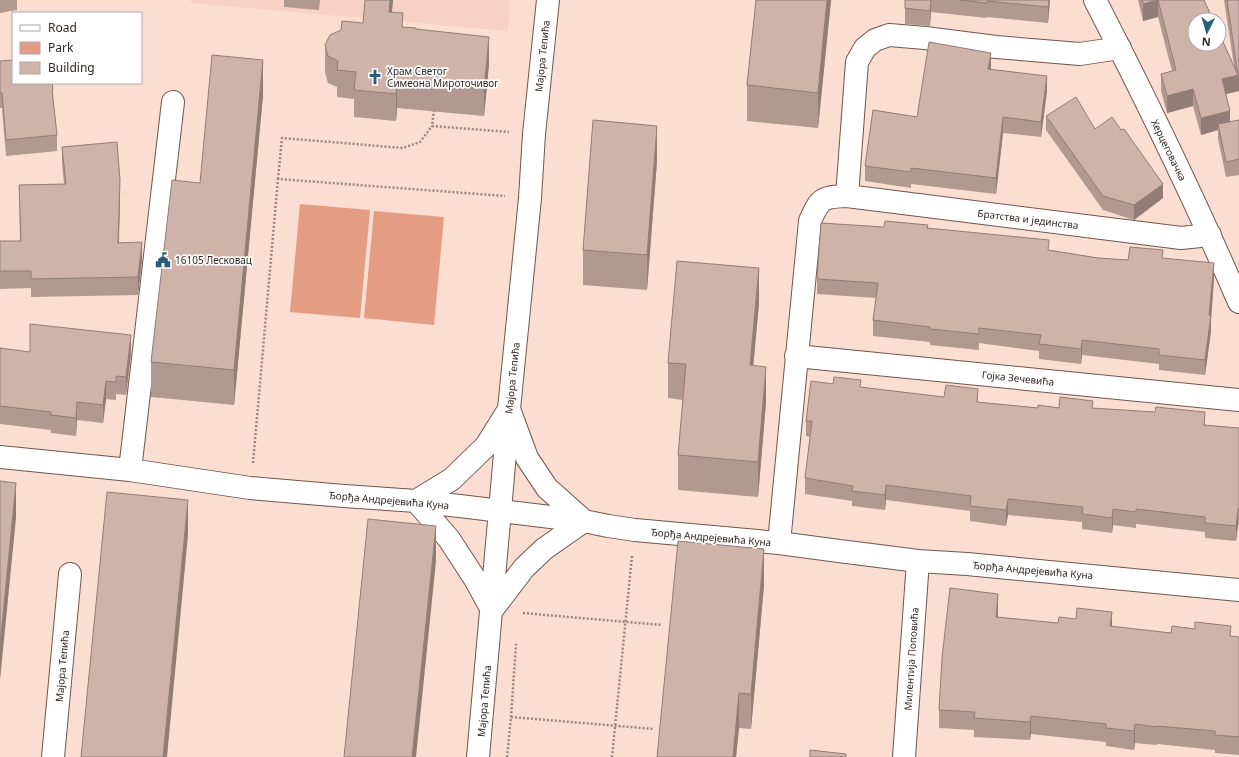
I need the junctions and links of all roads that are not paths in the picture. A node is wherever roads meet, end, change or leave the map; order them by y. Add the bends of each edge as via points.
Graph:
1 (548, 0) edge
2 (1095, 0) edge
3 (1120, 48) junction
4 (173, 102) dead end
5 (847, 196) junction
6 (1210, 235) junction
7 (1239, 302) edge
8 (796, 356) junction
9 (1239, 400) edge
10 (509, 409) junction
11 (0, 457) edge
12 (130, 470) junction
13 (416, 501) junction
14 (500, 510) junction
15 (584, 521) junction
16 (779, 543) junction
17 (918, 561) junction
18 (70, 574) dead end
19 (1239, 590) edge
20 (492, 610) junction
21 (53, 757) edge
22 (478, 757) edge
23 (904, 757) edge

1 - 10 street, Мајора Тепића
2 - 3 street, Херцеговачка
3 - 5 street via 1080,54 889,35 875,40 865,48 857,62
3 - 6 street, Херцеговачка
4 - 12 street
5 - 6 street, Братства и јединства via 1181,238
5 - 8 street, Ђорђа Андрејевића Куна via 828,197 817,205 810,221
6 - 7 street, Херцеговачка
8 - 9 street, Гојка Зечевића
8 - 16 street, Ђорђа Андрејевића Куна
10 - 13 street via 486,446 452,479
10 - 14 street, Мајора Тепића
10 - 15 street via 527,458 547,488
11 - 12 street, Ђорђа Андрејевића Куна
12 - 13 street, Ђорђа Андрејевића Куна via 250,488
13 - 14 street, Ђорђа Андрејевића Куна
13 - 20 street via 449,539
14 - 15 street, Ђорђа Андрејевића Куна
14 - 20 street, Мајора Тепића
15 - 16 street, Ђорђа Андрејевића Куна via 635,530
15 - 20 street via 544,549 524,568
16 - 17 street, Ђорђа Андрејевића Куна
17 - 19 street, Ђорђа Андрејевића Куна
17 - 23 street, Милентија Поповића
18 - 21 street, Мајора Тепића
20 - 22 street, Мајора Тепића

